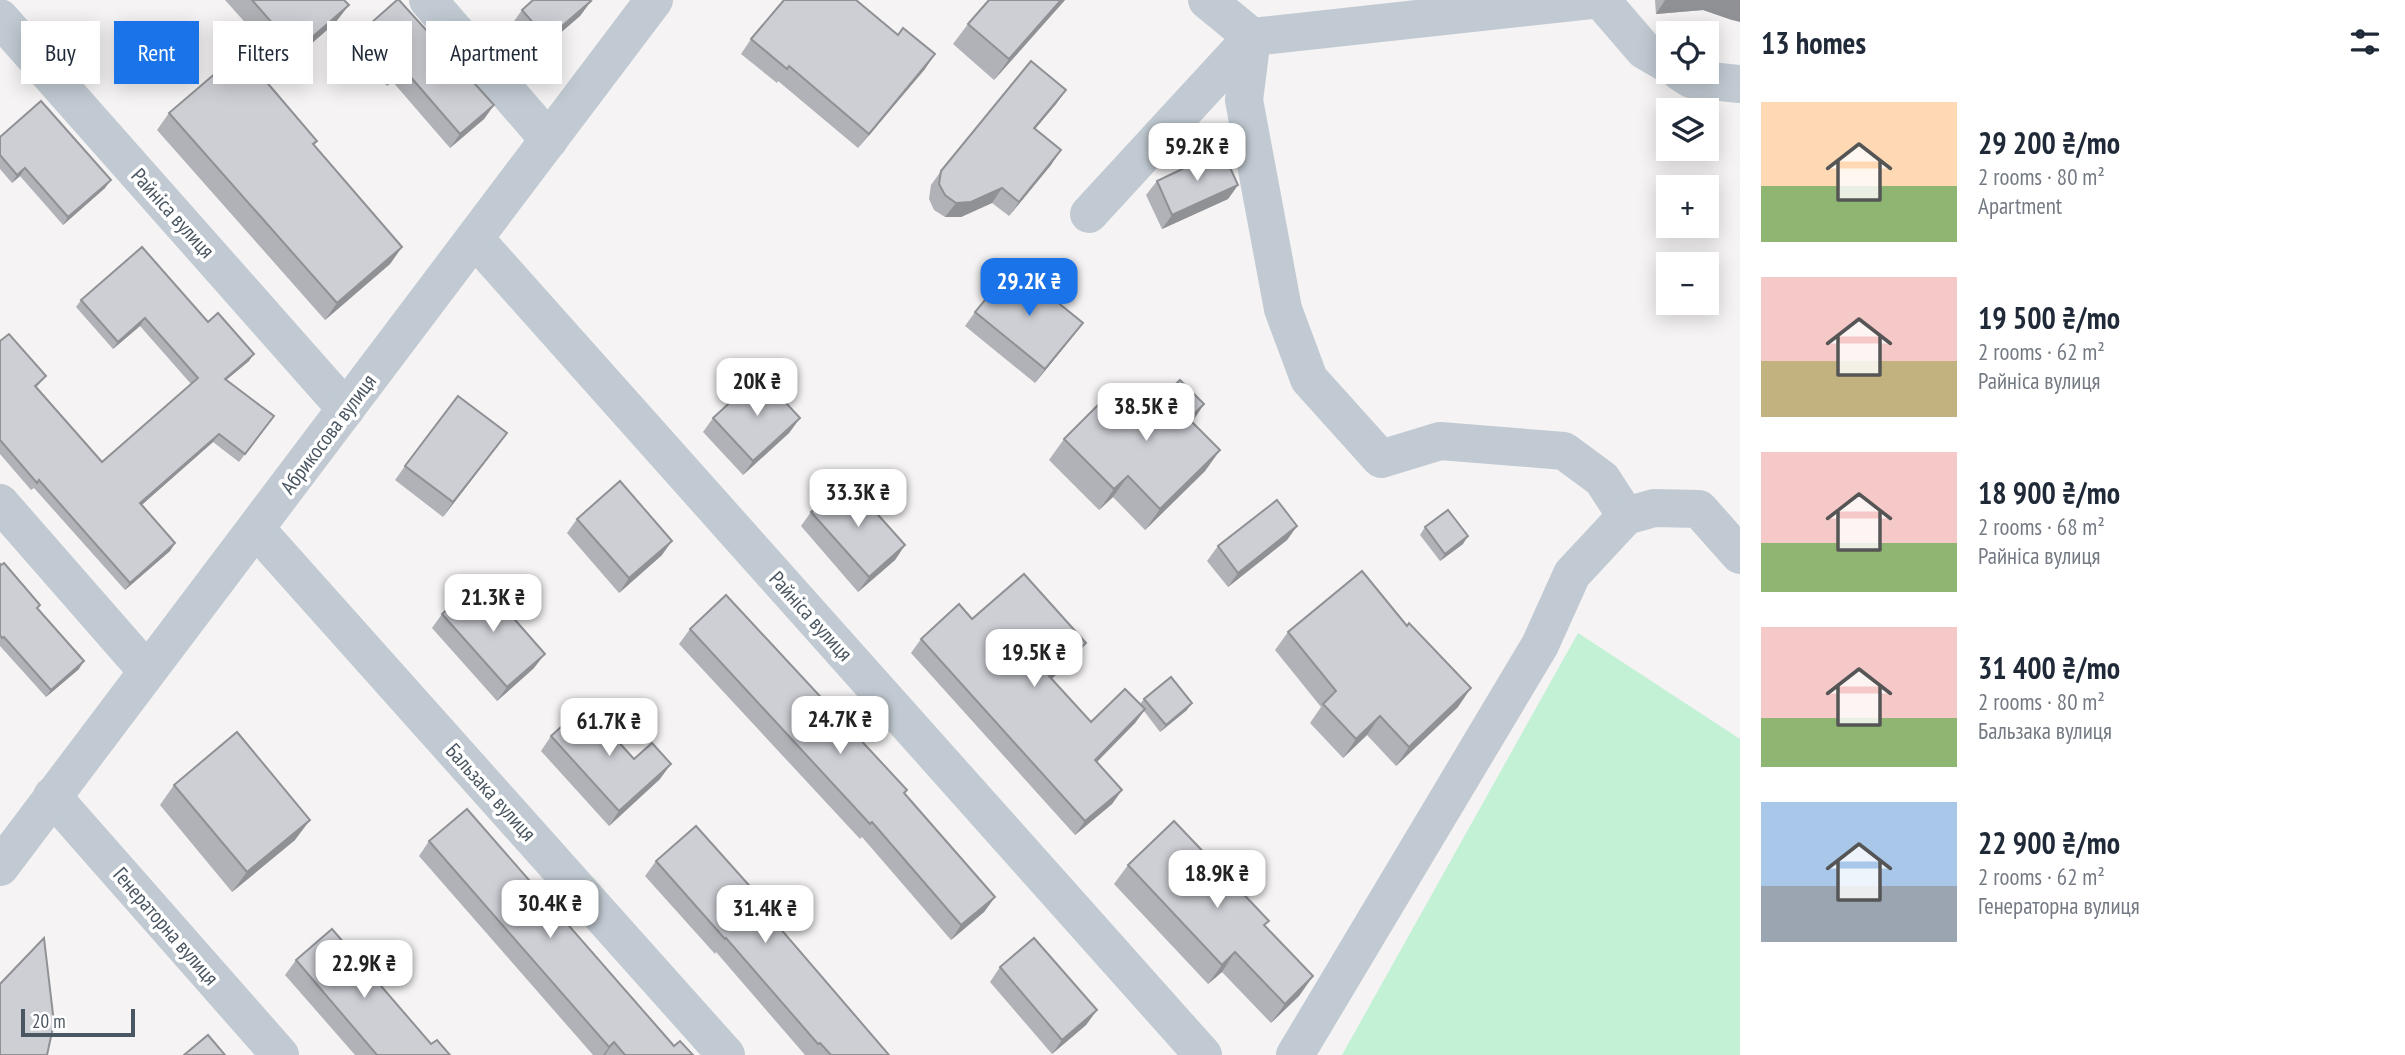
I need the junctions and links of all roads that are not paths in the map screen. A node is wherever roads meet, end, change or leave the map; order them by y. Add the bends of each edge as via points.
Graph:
1 (428, 0) edge
2 (654, 0) edge
3 (1207, 0) edge
4 (1591, 0) edge
5 (1601, 0) edge
6 (1504, 4) edge
7 (0, 18) edge
8 (1252, 37) junction
9 (1656, 57) edge
10 (1719, 82) edge
11 (1740, 84) edge
12 (549, 140) junction
13 (1090, 214) dead end
14 (475, 239) junction
15 (346, 409) junction
16 (0, 503) edge
17 (1626, 516) junction
18 (256, 529) junction
19 (1740, 555) edge
20 (147, 671) junction
21 (52, 796) junction
22 (0, 867) edge
23 (280, 1055) edge
24 (726, 1055) edge
25 (1203, 1055) edge
26 (1295, 1055) edge

1 - 12 street
2 - 12 street, Абрикосова вулиця
3 - 8 street
4 - 6 street
5 - 9 street via 1644,50
6 - 8 street
7 - 15 street, Райніса вулиця
8 - 13 street
8 - 17 street via 1244,100 1283,309 1309,379 1381,459 1440,441 1564,451 1602,479
10 - 11 street
12 - 14 street, Абрикосова вулиця
14 - 15 street, Абрикосова вулиця
14 - 25 street, Райніса вулиця
15 - 18 street, Абрикосова вулиця
16 - 20 street
17 - 19 street via 1654,508 1699,509
17 - 26 street via 1572,574 1540,645
18 - 20 street, Абрикосова вулиця
18 - 24 street, Бальзака вулиця
20 - 21 street, Абрикосова вулиця
21 - 22 street, Абрикосова вулиця
21 - 23 street, Генераторна вулиця

